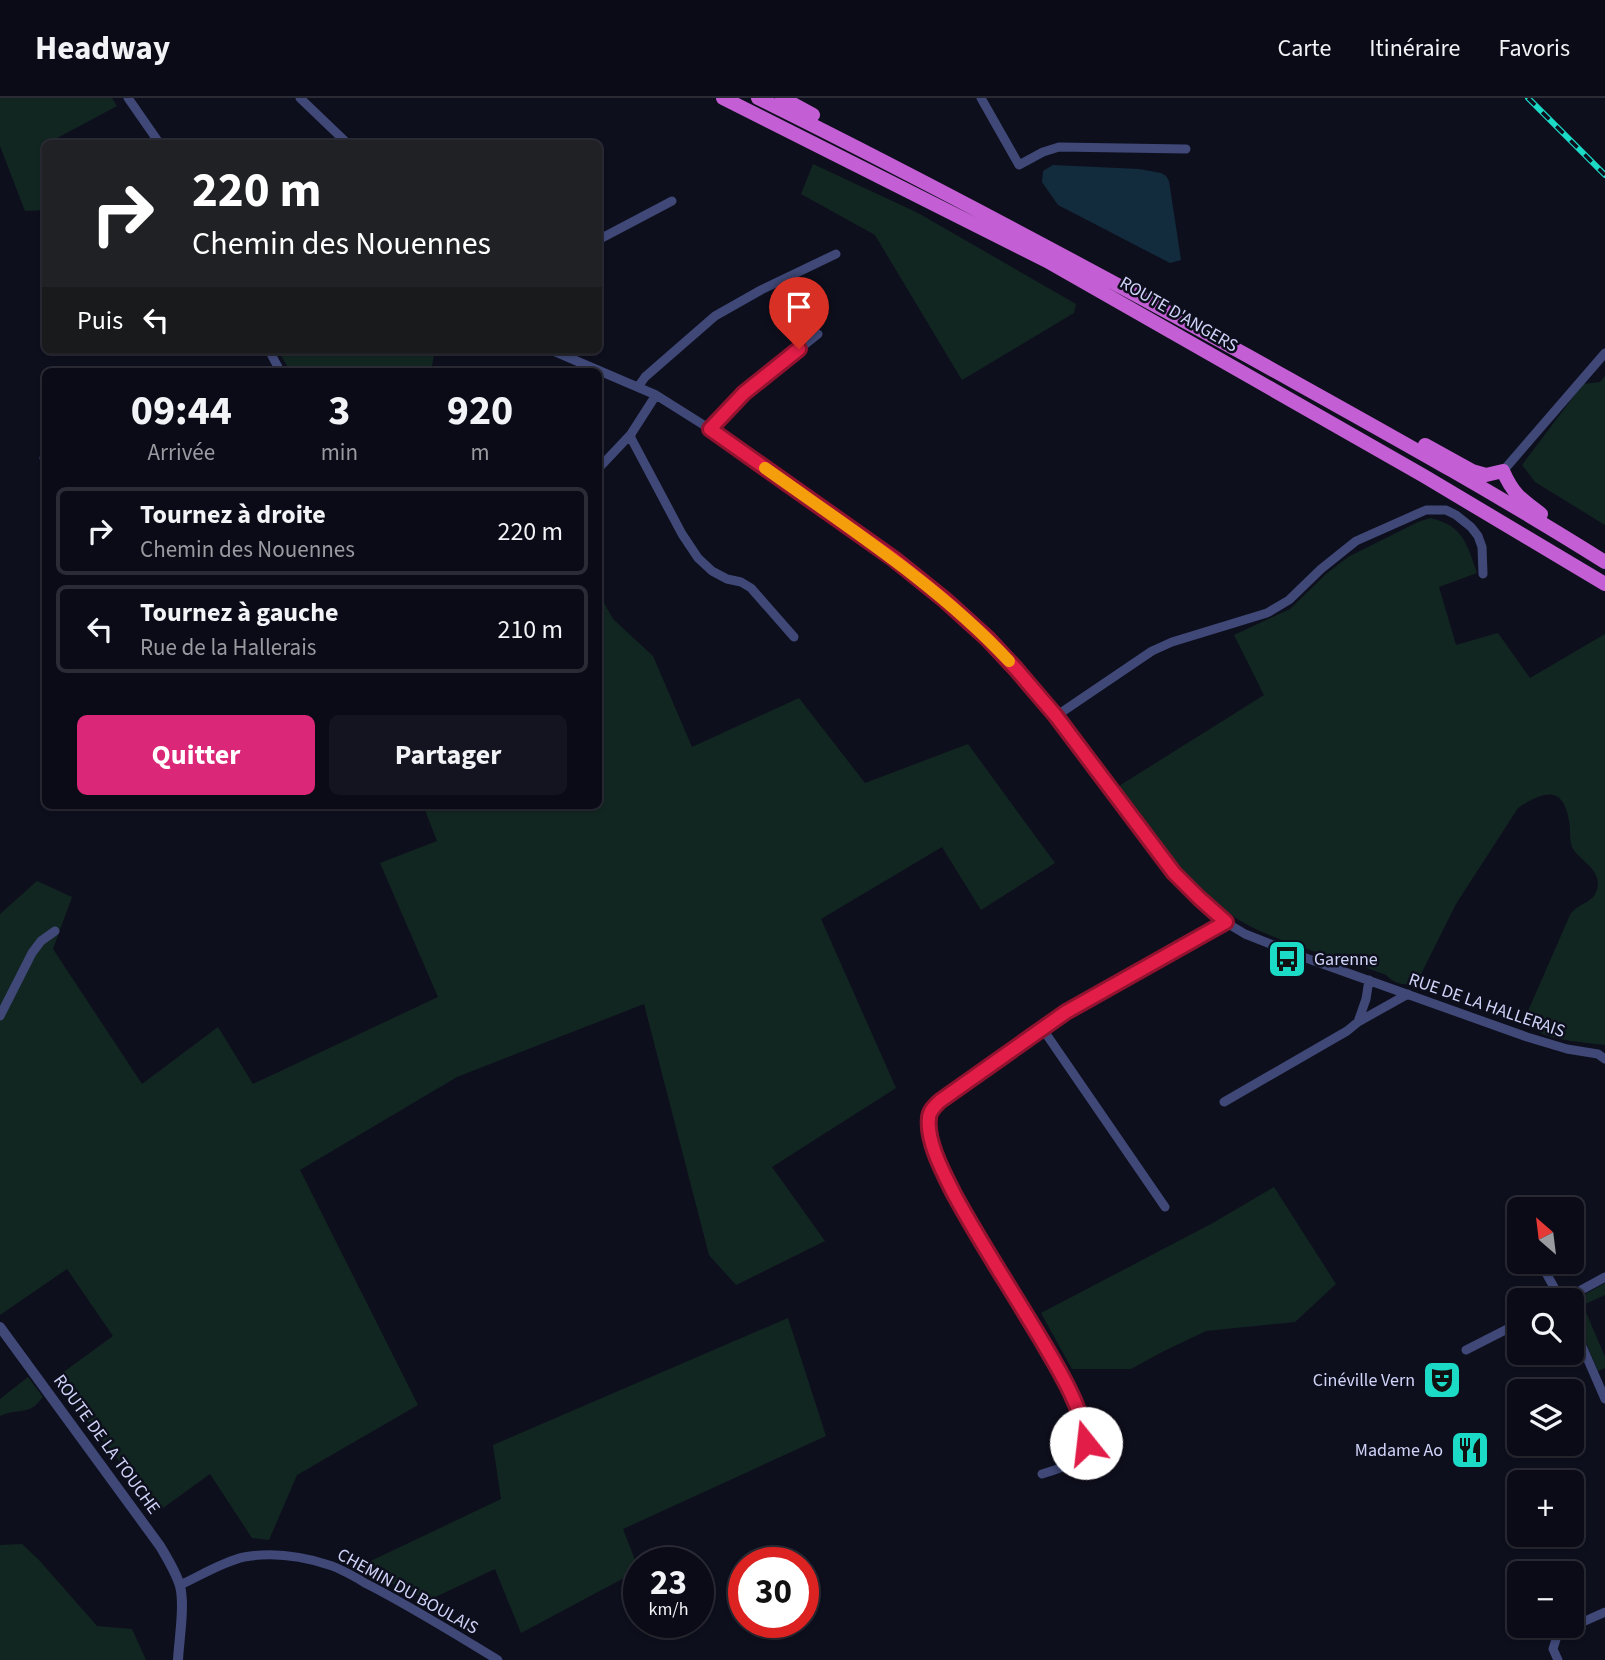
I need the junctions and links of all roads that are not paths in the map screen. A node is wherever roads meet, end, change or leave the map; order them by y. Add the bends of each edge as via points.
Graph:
1 (128, 98) edge
2 (300, 98) edge
3 (723, 98) edge
4 (758, 98) edge
5 (782, 98) edge
6 (981, 98) edge
7 (157, 140) edge
8 (344, 140) edge
9 (859, 148) junction
10 (1186, 149) dead end
11 (672, 201) dead end
12 (602, 238) edge
13 (836, 254) dead end
14 (818, 334) dead end
15 (1605, 353) edge
16 (560, 354) edge
17 (593, 368) edge
18 (602, 372) edge
19 (638, 387) junction
20 (656, 395) junction
21 (1370, 424) junction
22 (710, 429) junction
23 (631, 434) junction
24 (602, 465) edge
25 (1503, 471) junction
26 (1568, 538) junction
27 (1605, 562) edge
28 (1483, 574) dead end
29 (1605, 583) edge
30 (794, 637) dead end
31 (1056, 716) junction
32 (1226, 922) junction
33 (55, 931) dead end
34 (1369, 980) junction
35 (1408, 994) junction
36 (0, 1016) edge
37 (1357, 1022) junction
38 (1042, 1028) junction
39 (1601, 1056) edge
40 (1224, 1102) dead end
41 (1165, 1207) dead end
42 (1605, 1277) edge
43 (1584, 1288) edge
44 (0, 1327) edge
45 (1507, 1329) edge
46 (1466, 1350) dead end
47 (1584, 1351) edge
48 (1605, 1399) edge
49 (1042, 1474) dead end
50 (180, 1585) junction
51 (1605, 1612) edge
52 (178, 1660) edge
53 (498, 1660) edge
54 (1558, 1660) edge

1 - 7 street
2 - 8 street
3 - 29 highway, ROUTE D'ANGERS via 1047,261
4 - 9 highway, ROUTE D'ANGERS
5 - 9 highway via 835,127
6 - 10 street via 1019,165 1059,147
9 - 21 highway, ROUTE D'ANGERS
11 - 12 street
13 - 19 street via 715,317
14 - 22 street via 744,393
15 - 25 street
16 - 17 street, RUE DE LA HALLERAIS
18 - 19 street, RUE DE LA HALLERAIS
19 - 20 street, RUE DE LA HALLERAIS
20 - 22 street, RUE DE LA HALLERAIS
20 - 23 street
21 - 25 highway via 1388,425 1472,471 1486,475
21 - 26 highway, ROUTE D'ANGERS
22 - 31 street, RUE DE LA HALLERAIS via 945,600 1002,653
23 - 24 street
23 - 30 street via 698,558 712,571 751,588
25 - 26 highway via 1513,491
26 - 27 highway, ROUTE D'ANGERS
28 - 31 street via 1482,547 1464,520 1446,510 1426,510 1356,541 1289,600 1266,613 1171,642
31 - 32 street, RUE DE LA HALLERAIS via 1174,873
32 - 34 street, RUE DE LA HALLERAIS via 1245,934
32 - 38 street
33 - 36 street via 32,953
34 - 35 street, RUE DE LA HALLERAIS
34 - 37 street
35 - 37 street
35 - 39 street, RUE DE LA HALLERAIS via 1527,1037
37 - 40 street
38 - 41 street
38 - 49 street via 940,1101 928,1117 941,1170 1063,1376 1086,1431 1086,1443 1074,1461
42 - 43 street
44 - 50 street, ROUTE DE LA TOUCHE via 159,1546
45 - 46 street
47 - 48 street
50 - 52 street
50 - 53 street, CHEMIN DU BOULAIS via 244,1557 279,1555 317,1561 394,1597
51 - 54 street via 1558,1633 1553,1649

